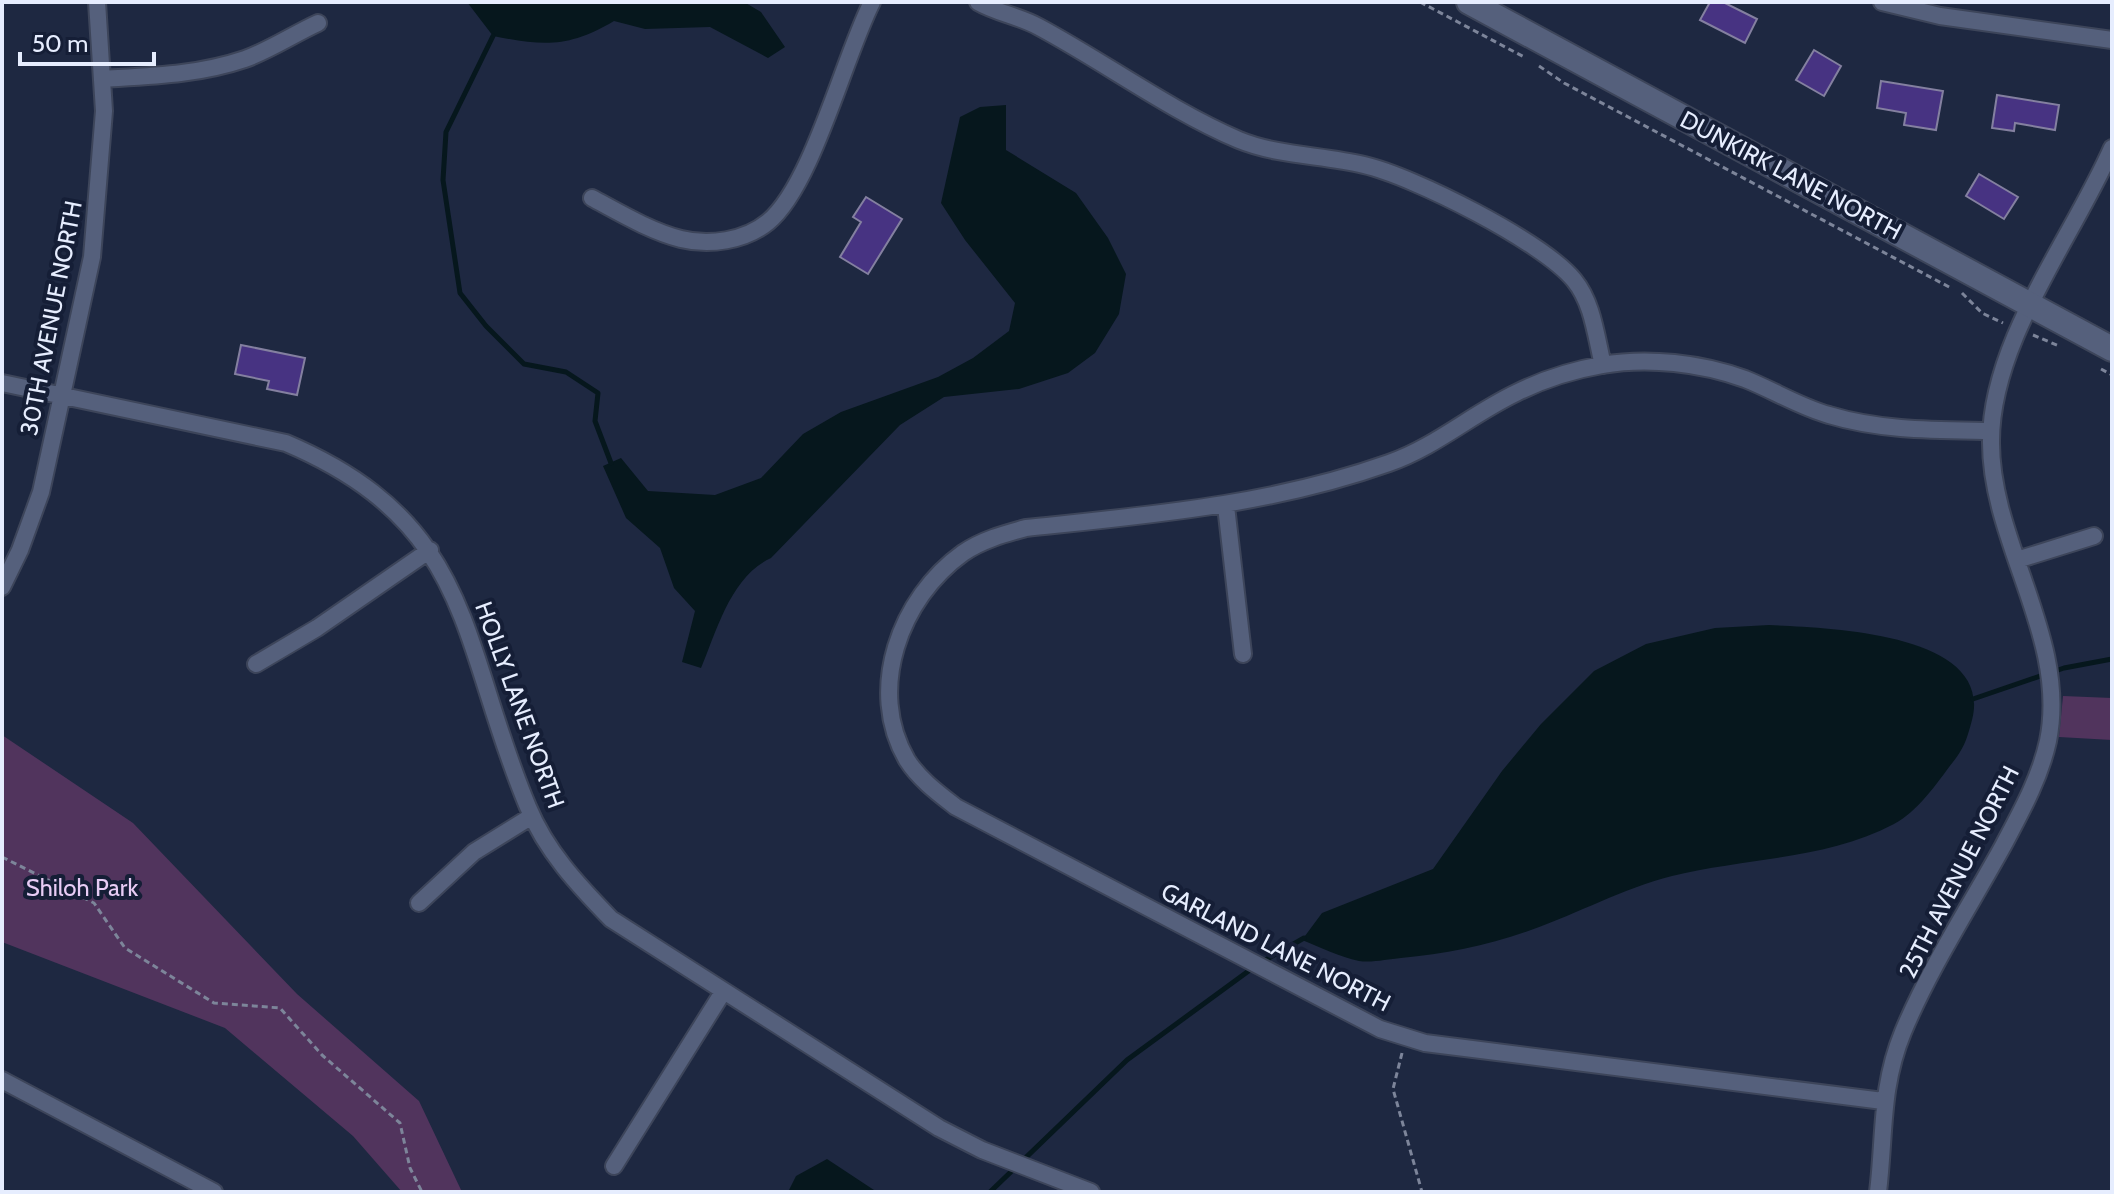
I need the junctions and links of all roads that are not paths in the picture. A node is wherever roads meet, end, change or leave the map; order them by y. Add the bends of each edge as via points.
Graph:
1 (97, 2) edge
2 (872, 2) edge
3 (978, 2) edge
4 (1469, 2) edge
5 (1882, 2) edge
6 (318, 23) dead end
7 (2112, 40) edge
8 (102, 79) junction
9 (2112, 148) edge
10 (592, 198) dead end
11 (2032, 305) junction
12 (2106, 358) edge
13 (1603, 365) junction
14 (2, 383) edge
15 (63, 395) junction
16 (1991, 431) junction
17 (1226, 506) junction
18 (2094, 536) dead end
19 (430, 550) junction
20 (2017, 560) junction
21 (2, 587) edge
22 (1243, 654) dead end
23 (256, 664) dead end
24 (532, 816) junction
25 (419, 903) dead end
26 (723, 992) junction
27 (2, 1080) edge
28 (1883, 1101) junction
29 (614, 1166) dead end
30 (214, 1192) edge
31 (1091, 1192) edge
32 (1878, 1192) edge

1 - 8 street, 30TH AVENUE NORTH
2 - 10 street via 803,171 767,223 741,237 712,243 682,239
3 - 13 street via 1037,26 1241,141 1405,178 1534,248 1576,282 1589,308
4 - 11 street, DUNKIRK LANE NORTH
5 - 7 street via 1940,16
6 - 8 street via 248,58 212,69
8 - 15 street, 30TH AVENUE NORTH via 93,243
9 - 11 street, 25TH AVENUE NORTH
11 - 12 street, DUNKIRK LANE NORTH
11 - 16 street, 25TH AVENUE NORTH via 2001,370
13 - 16 street via 1697,366 1743,378 1825,415 1868,425
13 - 17 street via 1514,394 1391,462
14 - 15 street, HOLLY LANE NORTH
15 - 19 street, HOLLY LANE NORTH via 286,443 329,461 368,487
15 - 21 street, 30TH AVENUE NORTH via 41,492
16 - 20 street, 25TH AVENUE NORTH via 1994,480
17 - 22 street
17 - 28 street, GARLAND LANE NORTH via 1026,528 995,536 940,571 904,625 889,677 894,734 930,787 956,807 1336,1008 1406,1037
18 - 20 street
19 - 23 street
19 - 24 street, HOLLY LANE NORTH via 472,638
20 - 28 street, 25TH AVENUE NORTH via 2047,667 2048,739 2023,807 1904,1029
24 - 25 street via 474,852
24 - 26 street, HOLLY LANE NORTH via 577,885 611,919
26 - 29 street
26 - 31 street, HOLLY LANE NORTH via 939,1128
27 - 30 street
28 - 32 street, 25TH AVENUE NORTH

